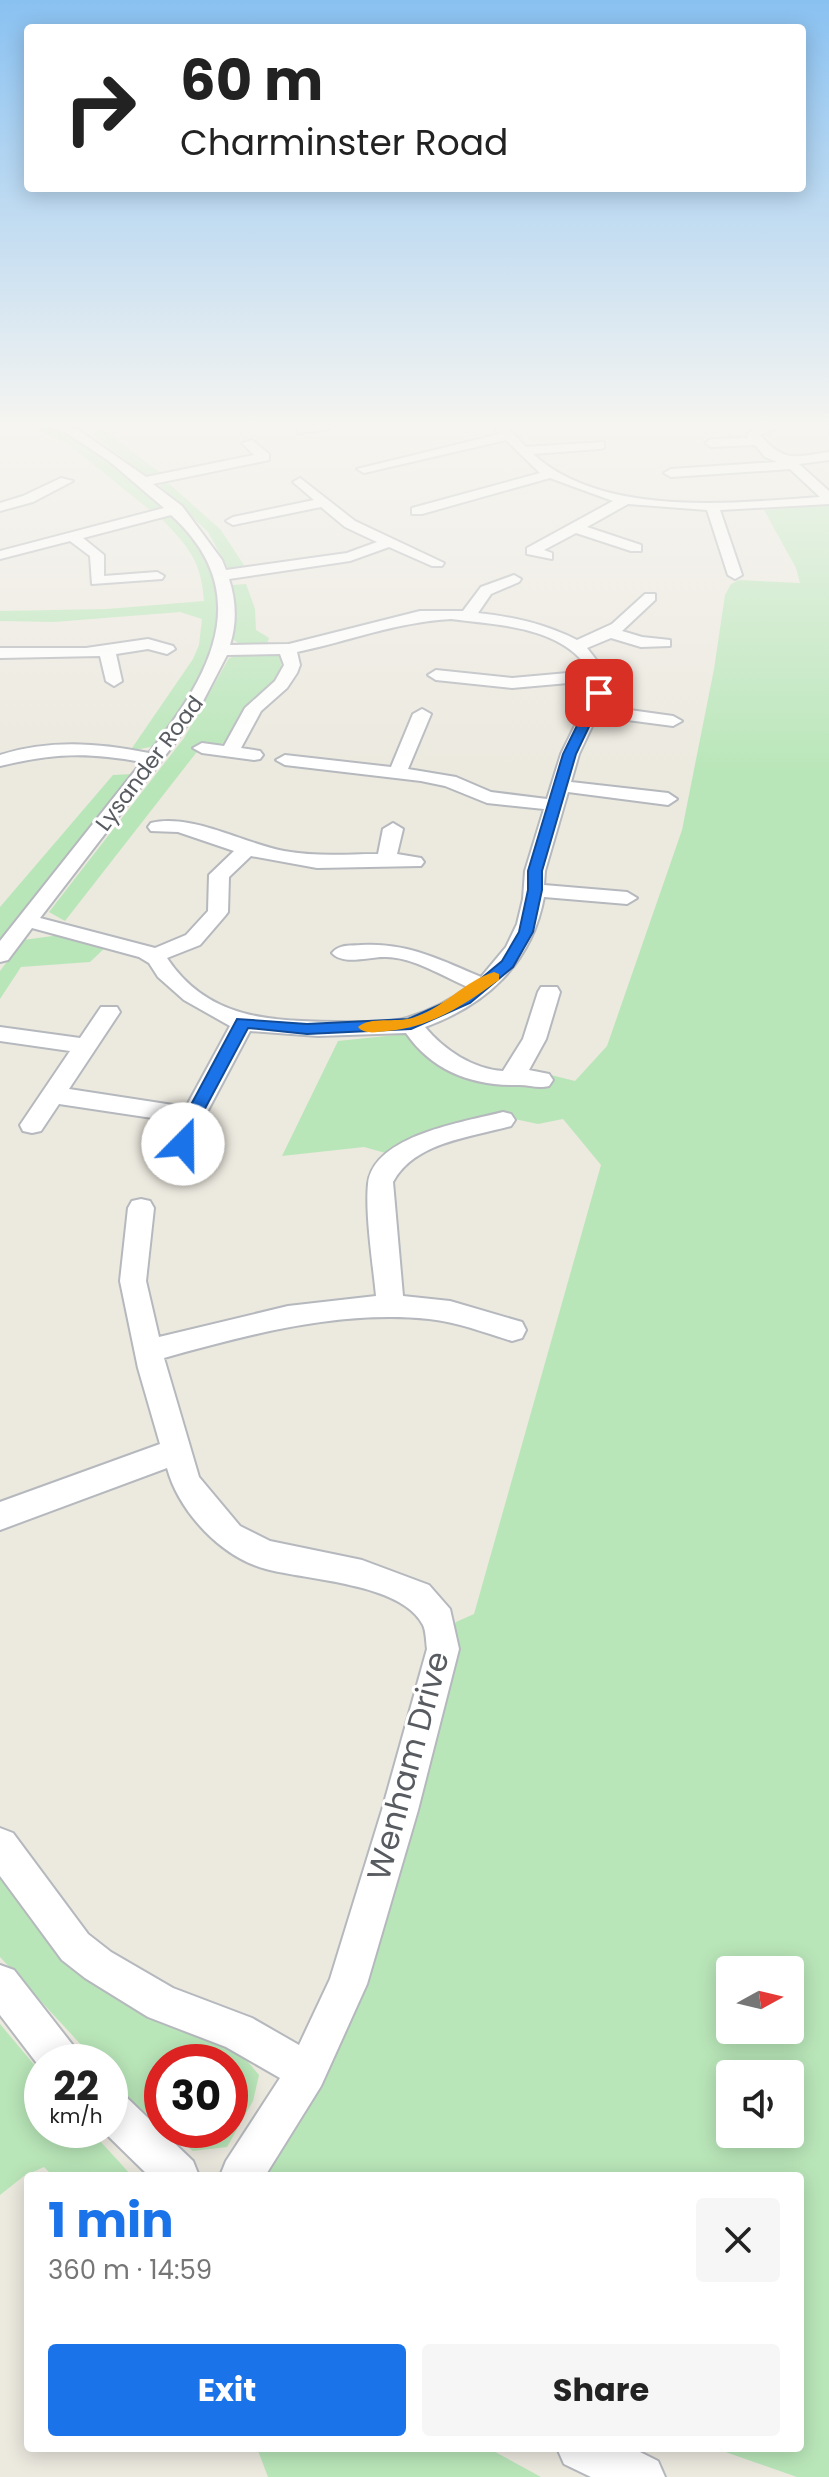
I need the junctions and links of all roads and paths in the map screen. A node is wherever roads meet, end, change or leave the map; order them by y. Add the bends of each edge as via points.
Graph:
1 (12, 542) edge
2 (49, 542) edge
3 (79, 542) edge
4 (205, 542) edge
5 (384, 542) edge
6 (551, 542) edge
7 (617, 542) edge
8 (724, 542) edge
9 (387, 543) junction
10 (23, 548) junction
11 (636, 548) dead end
12 (533, 551) dead end
13 (0, 555) edge
14 (437, 563) dead end
15 (222, 575) junction
16 (735, 575) dead end
17 (157, 576) dead end
18 (514, 579) dead end
19 (650, 597) dead end
20 (469, 615) junction
21 (612, 633) junction
22 (664, 643) dead end
23 (576, 646) junction
24 (167, 649) dead end
25 (289, 649) junction
26 (107, 650) junction
27 (223, 650) junction
28 (0, 653) edge
29 (436, 675) dead end
30 (600, 675) junction
31 (114, 681) dead end
32 (591, 710) junction
33 (422, 714) dead end
34 (673, 721) dead end
35 (202, 748) dead end
36 (230, 751) junction
37 (254, 755) dead end
38 (153, 759) junction
39 (1, 760) edge
40 (285, 760) dead end
41 (397, 773) junction
42 (562, 786) junction
43 (668, 799) dead end
44 (554, 805) junction
45 (158, 827) dead end
46 (393, 829) dead end
47 (247, 849) junction
48 (387, 857) junction
49 (414, 862) dead end
50 (535, 890) junction
51 (627, 898) dead end
52 (27, 921) junction
53 (343, 953) dead end
54 (0, 955) edge
55 (154, 956) junction
56 (484, 986) junction
57 (549, 992) dead end
58 (109, 1012) dead end
59 (243, 1023) junction
60 (411, 1024) junction
61 (0, 1034) edge
62 (86, 1046) junction
63 (512, 1076) junction
64 (541, 1080) dead end
65 (53, 1095) junction
66 (193, 1116) junction
67 (503, 1120) dead end
68 (32, 1125) dead end
69 (183, 1144) dead end
70 (141, 1208) dead end
71 (390, 1306) junction
72 (512, 1330) dead end
73 (150, 1351) junction
74 (176, 1451) junction
75 (0, 1516) edge
76 (0, 1846) edge
77 (0, 1984) edge
78 (47, 2044) edge
79 (307, 2072) junction
80 (128, 2127) edge
81 (174, 2172) edge
82 (244, 2172) edge
83 (589, 2452) edge
84 (642, 2477) edge

1 - 10 street
2 - 10 street
3 - 17 street via 97,555 98,585
4 - 15 street, Lysander Road
5 - 9 street
6 - 12 street
7 - 11 street
8 - 16 street
9 - 14 street
9 - 15 street via 350,557
10 - 13 street
15 - 27 street, Lysander Road via 228,610
18 - 20 street via 488,588 475,599
19 - 21 street
20 - 23 street via 520,623
20 - 25 street via 420,616
21 - 22 street
21 - 23 street
23 - 30 street
24 - 26 street via 148,644
25 - 27 street
25 - 36 street via 289,676 255,706
26 - 28 street
26 - 31 street
27 - 38 street, Lysander Road via 191,711
29 - 30 street via 512,683
30 - 32 street
32 - 34 street
32 - 42 street
33 - 41 street
35 - 36 street
36 - 37 street
38 - 39 street via 96,748
38 - 52 street, Lysander Road
40 - 41 street
41 - 44 street via 450,781 487,797
42 - 43 street
42 - 44 street
44 - 50 street via 535,871
45 - 47 street via 180,826
46 - 48 street
47 - 48 street via 326,862
47 - 55 street via 219,875 218,912 193,940
48 - 49 street
50 - 51 street
50 - 56 street via 526,932 508,963
52 - 54 street, Lysander Road
52 - 55 street
53 - 56 street via 389,950
55 - 59 street via 193,996
56 - 60 street via 443,1012
57 - 63 street via 530,1050
58 - 62 street
59 - 60 street via 307,1029
59 - 66 street
60 - 63 street via 417,1035 457,1065 496,1080
61 - 62 street
62 - 65 street
63 - 64 street
65 - 66 street
65 - 68 street
66 - 69 street
67 - 71 street via 411,1147 384,1170 380,1182
70 - 73 street, Wenham Drive via 133,1281
71 - 72 street via 433,1309
71 - 73 street via 269,1318
73 - 74 street, Wenham Drive
74 - 75 street
74 - 79 street, Wenham Drive via 186,1483 229,1536 266,1555 362,1574 418,1595 439,1620 443,1649 400,1810 348,1984
76 - 79 street via 75,1947 98,1965 162,2003 238,2032
77 - 78 street
79 - 82 street, Wenham Drive
80 - 81 street
83 - 84 street

